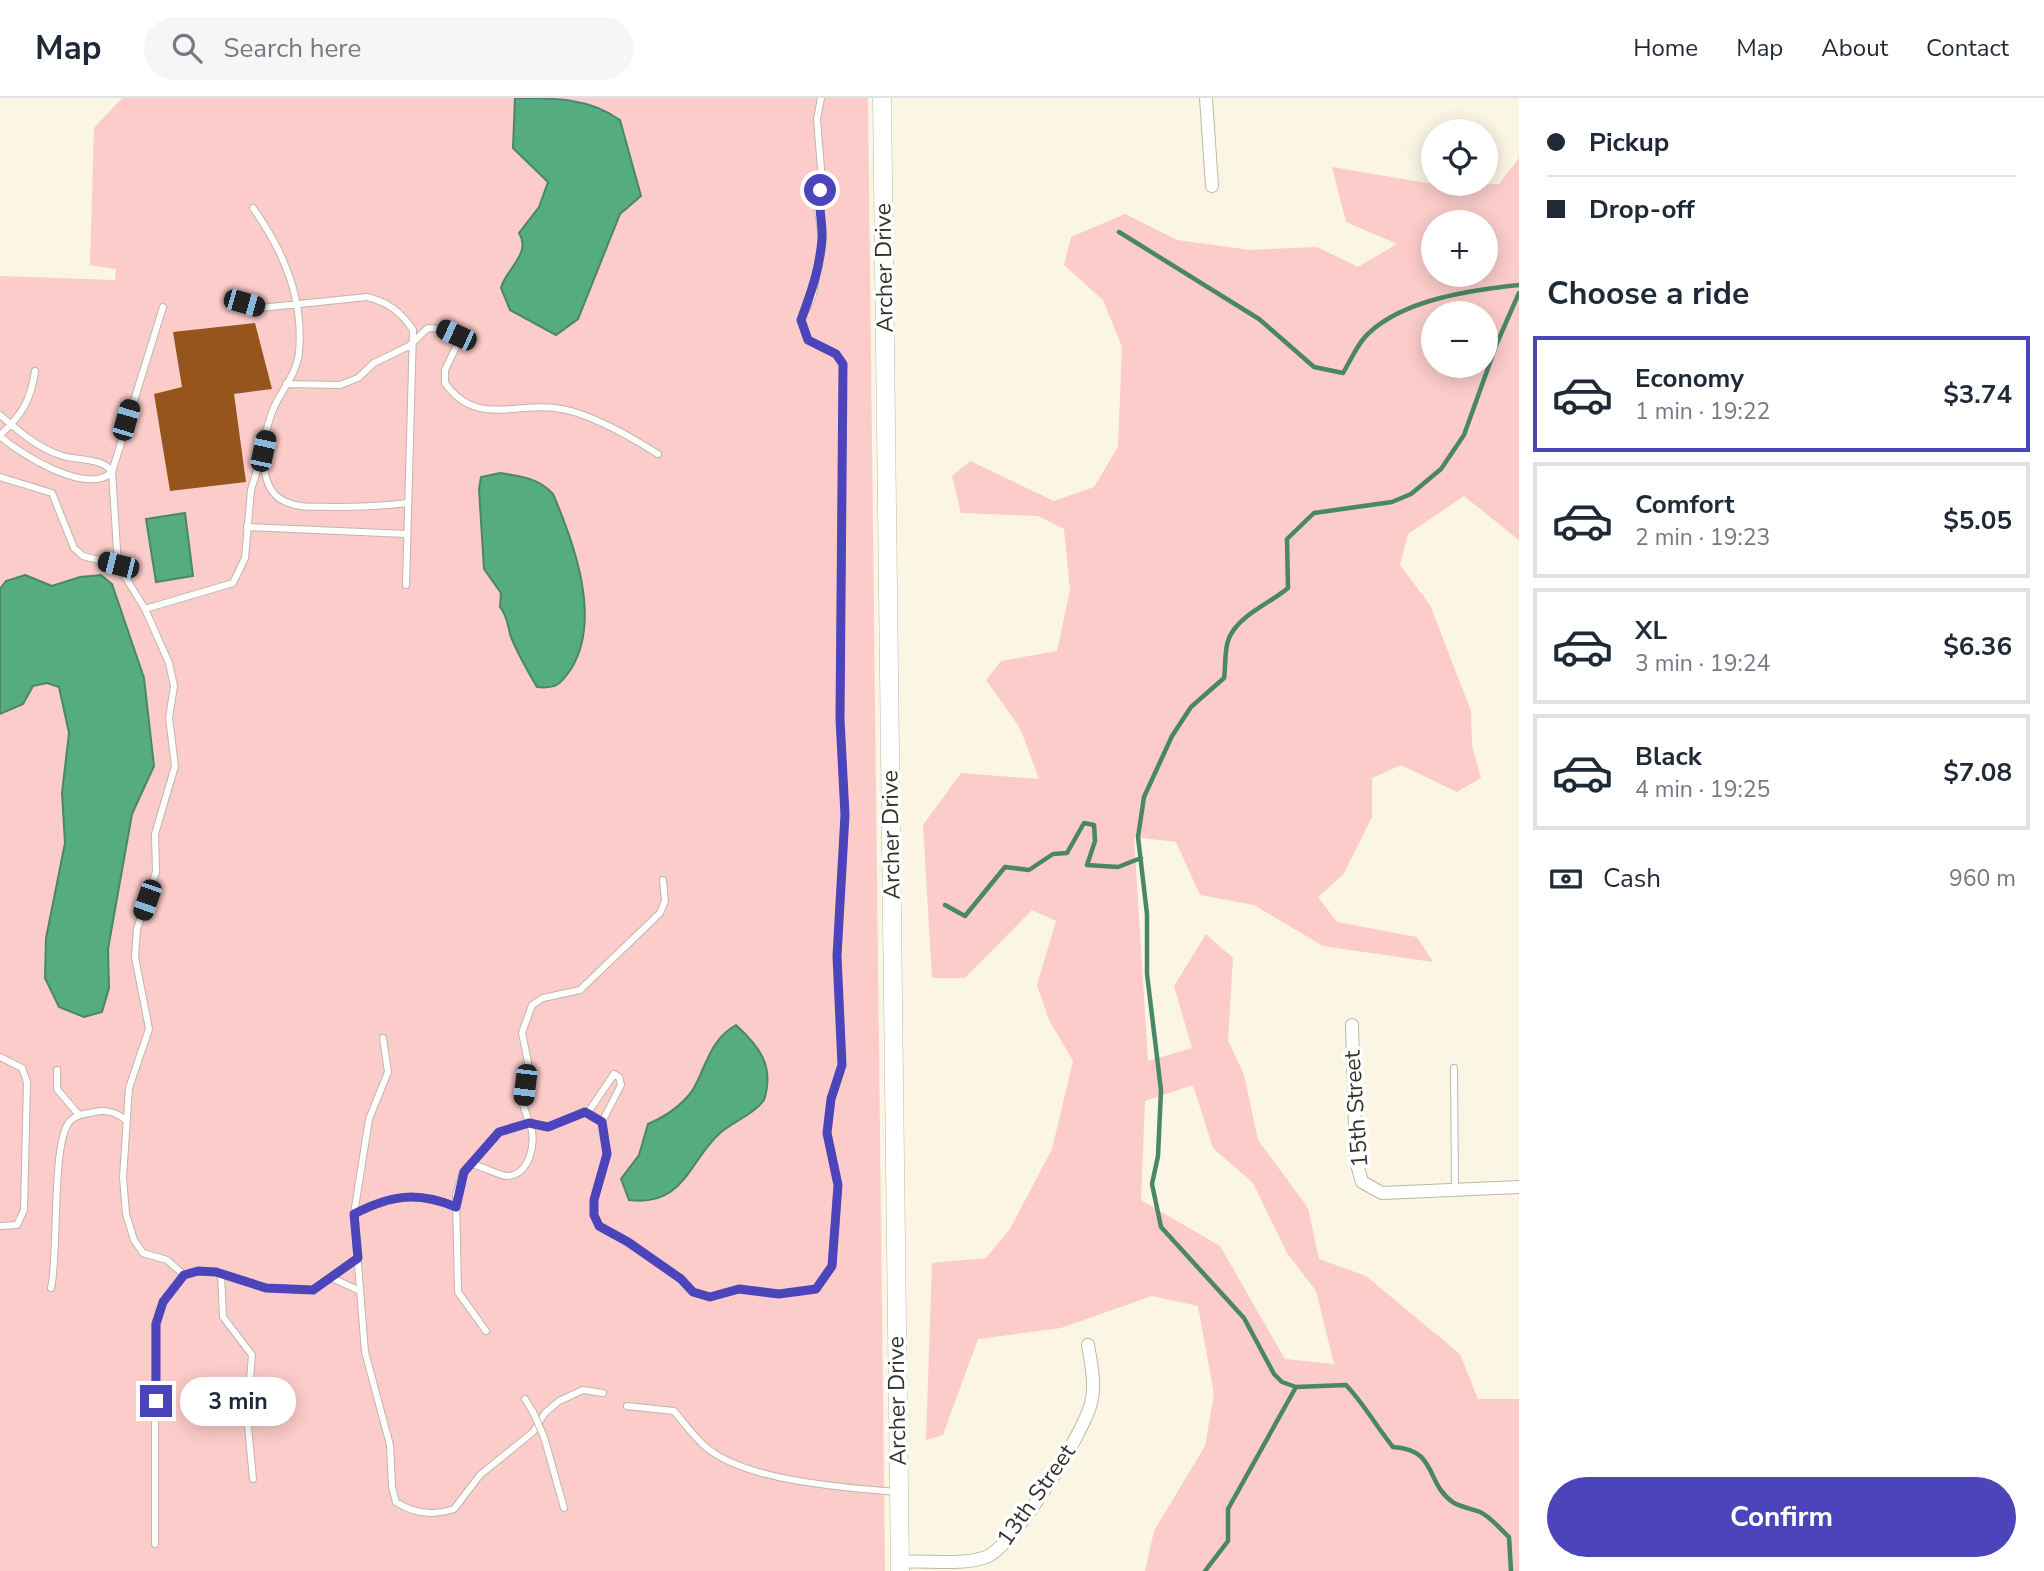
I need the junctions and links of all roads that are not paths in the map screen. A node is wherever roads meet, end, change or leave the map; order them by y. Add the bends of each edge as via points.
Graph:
1 (821, 98) edge
2 (882, 98) edge
3 (1206, 98) edge
4 (1212, 186) dead end
5 (253, 208) dead end
6 (229, 299) dead end
7 (296, 304) junction
8 (163, 307) dead end
9 (413, 341) junction
10 (35, 371) dead end
11 (286, 384) junction
12 (0, 415) edge
13 (11, 425) junction
14 (0, 435) edge
15 (263, 451) junction
16 (658, 454) dead end
17 (111, 472) junction
18 (0, 477) edge
19 (408, 503) junction
20 (247, 527) junction
21 (406, 534) junction
22 (118, 565) junction
23 (406, 585) dead end
24 (145, 609) junction
25 (663, 880) dead end
26 (1352, 1025) dead end
27 (383, 1038) dead end
28 (0, 1057) edge
29 (1454, 1068) dead end
30 (57, 1070) dead end
31 (585, 1112) junction
32 (79, 1115) junction
33 (125, 1120) junction
34 (602, 1122) junction
35 (529, 1123) junction
36 (471, 1164) junction
37 (1519, 1187) edge
38 (1455, 1191) junction
39 (456, 1207) junction
40 (354, 1214) junction
41 (0, 1226) edge
42 (358, 1258) junction
43 (220, 1274) junction
44 (184, 1275) junction
45 (332, 1278) junction
46 (51, 1288) dead end
47 (360, 1291) junction
48 (486, 1331) dead end
49 (1088, 1345) dead end
50 (603, 1394) dead end
51 (526, 1399) dead end
52 (627, 1406) dead end
53 (253, 1479) dead end
54 (898, 1493) junction
55 (564, 1508) dead end
56 (155, 1545) dead end
57 (900, 1566) edge

1 - 34 lane via 817,119 822,238 813,295 801,320 808,340 836,354 843,364 840,719 845,815 837,956 842,1065 827,1133 838,1185 832,1266 825,1278 816,1289 801,1293 739,1289 710,1297 693,1292 681,1279 599,1226 594,1200 607,1154
2 - 54 street, Archer Drive
3 - 4 street
5 - 7 lane via 283,257
6 - 7 lane via 260,308
7 - 9 lane via 367,297 382,300 404,317
7 - 11 lane via 299,354
8 - 17 lane
9 - 11 lane via 340,385
9 - 16 lane via 428,328 456,335 458,342 445,370 445,383 464,401 489,411 555,408 598,422
9 - 19 lane
10 - 13 lane via 32,395
11 - 15 lane via 270,416
12 - 13 lane
13 - 14 lane
13 - 17 lane via 40,446 98,463
14 - 17 lane via 46,468 98,478
15 - 19 lane via 273,493 284,502 304,508
15 - 20 lane via 251,490
17 - 22 lane
18 - 22 lane via 52,493 74,548 83,556
19 - 21 lane
20 - 21 lane
20 - 24 lane via 245,558 233,583
21 - 23 lane
22 - 24 lane
24 - 33 lane via 174,686 169,718 175,766 155,834 156,872 138,929 135,957 149,1029 129,1088
25 - 35 lane via 665,901 644,929 580,990 542,998 533,1005 522,1033 528,1062 523,1104
26 - 38 street, 15th Street via 1356,1161 1362,1182 1389,1194
27 - 40 lane via 388,1072 369,1119
28 - 41 lane via 22,1068 27,1082 24,1210 17,1225
29 - 38 lane
30 - 32 lane via 57,1089
31 - 34 lane
31 - 34 lane via 614,1074 621,1085
31 - 35 lane via 548,1127
32 - 33 lane via 110,1111
32 - 46 lane via 65,1130 54,1202 56,1254
33 - 44 lane via 123,1177 134,1240 143,1253 167,1259
35 - 36 lane via 499,1132
35 - 36 lane via 533,1139 527,1163 519,1172 508,1176
36 - 39 lane via 464,1172
37 - 38 street
39 - 40 lane via 407,1195 379,1201
39 - 48 lane via 458,1292
40 - 42 lane
42 - 45 lane
42 - 47 lane
43 - 44 lane via 198,1271
43 - 45 lane via 266,1288 313,1290
43 - 53 lane via 223,1317 252,1355 247,1416
44 - 56 lane via 163,1302 156,1324
45 - 47 lane
47 - 50 lane via 365,1352 390,1445 392,1487 396,1502 408,1510 430,1514 454,1509 480,1475 533,1432 559,1401 583,1390
49 - 57 street, 13th Street via 1093,1399 1085,1422 1053,1478 1003,1545 970,1560
51 - 55 lane, bridge via 544,1437
52 - 54 lane via 674,1411 707,1448 753,1470 824,1485
54 - 57 street, Archer Drive

